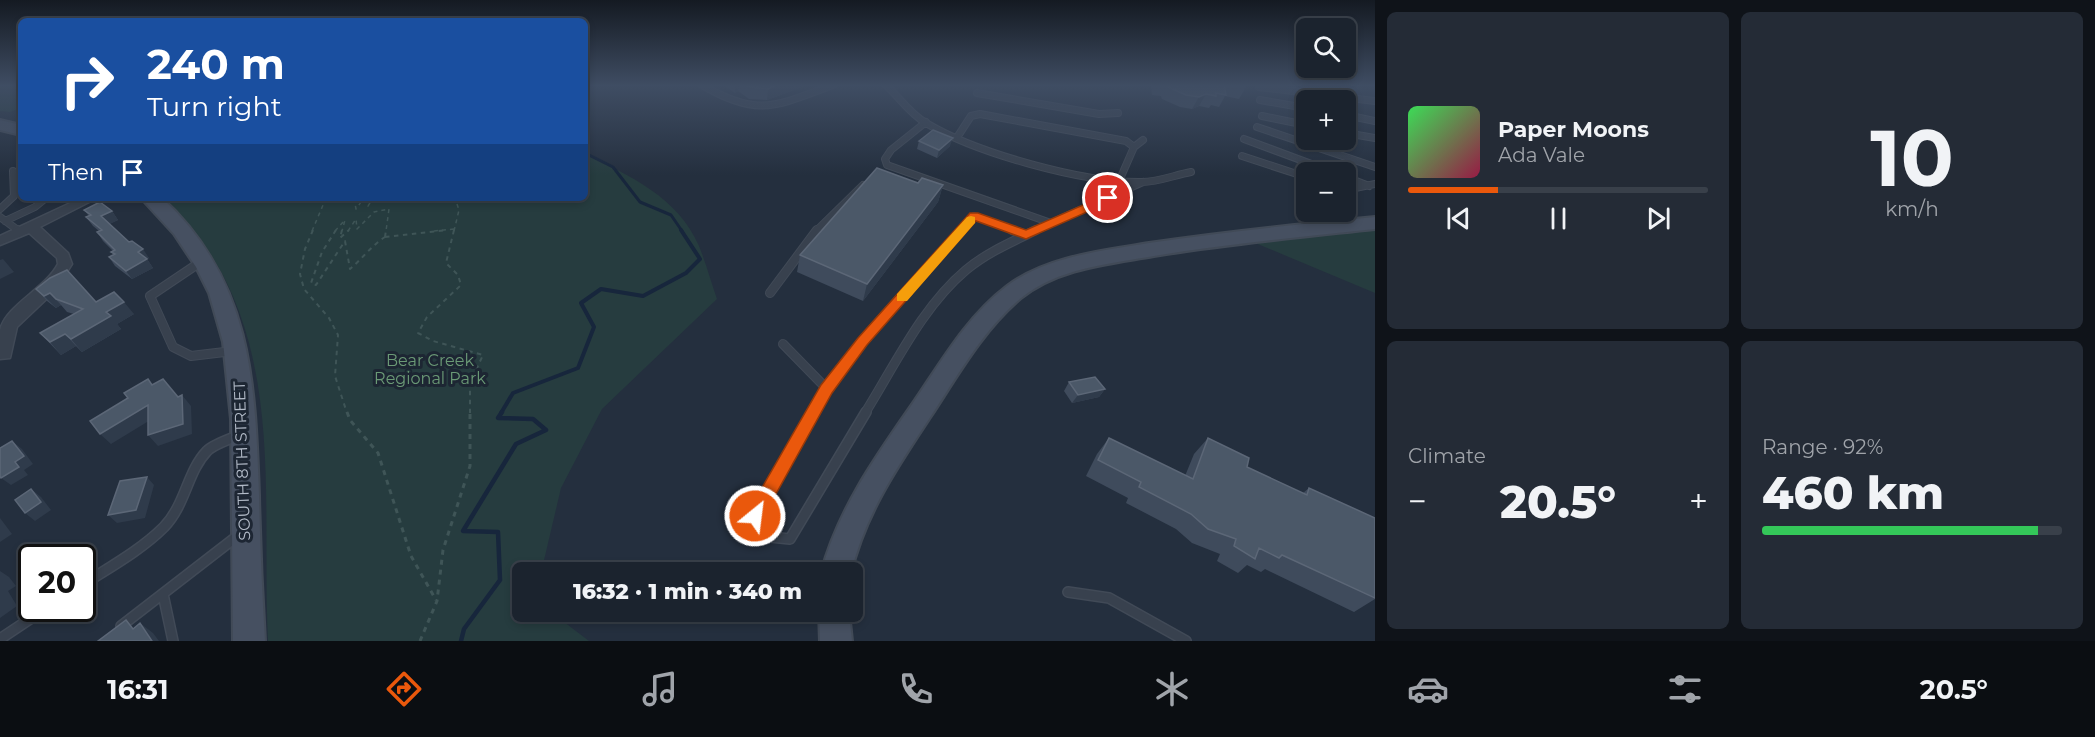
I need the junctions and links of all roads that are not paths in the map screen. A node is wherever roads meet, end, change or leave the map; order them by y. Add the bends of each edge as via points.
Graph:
1 (918, 115) edge
2 (976, 115) edge
3 (985, 115) edge
4 (1262, 117) dead end
5 (1356, 117) edge
6 (1375, 121) edge
7 (926, 122) junction
8 (1296, 123) edge
9 (0, 125) edge
10 (1257, 127) dead end
11 (18, 129) edge
12 (1356, 135) edge
13 (958, 136) junction
14 (1375, 138) edge
15 (1244, 139) dead end
16 (1143, 140) dead end
17 (1134, 147) junction
18 (1242, 156) dead end
19 (1306, 162) edge
20 (886, 165) junction
21 (1375, 167) edge
22 (13, 171) dead end
23 (878, 172) edge
24 (1191, 172) dead end
25 (1296, 174) edge
26 (1120, 179) junction
27 (869, 180) edge
28 (1356, 180) edge
29 (1143, 182) junction
30 (1373, 185) edge
31 (1356, 188) edge
32 (42, 201) edge
33 (85, 201) edge
34 (154, 201) edge
35 (0, 208) edge
36 (2, 219) edge
37 (1051, 223) junction
38 (1375, 223) edge
39 (26, 229) junction
40 (1026, 235) junction
41 (0, 241) edge
42 (202, 261) junction
43 (770, 293) dead end
44 (783, 344) dead end
45 (235, 351) junction
46 (4, 354) dead end
47 (827, 389) junction
48 (244, 433) junction
49 (246, 530) junction
50 (838, 562) edge
51 (96, 576) edge
52 (1068, 592) dead end
53 (163, 594) junction
54 (26, 622) edge
55 (835, 622) edge
56 (112, 634) edge
57 (0, 639) edge
58 (173, 641) edge
59 (249, 641) edge
60 (836, 641) edge
61 (1186, 641) edge

1 - 7 lane
2 - 13 lane via 971,116
3 - 17 lane via 1126,141
4 - 8 lane
5 - 6 lane
7 - 13 lane
7 - 20 lane via 891,150
9 - 11 street
10 - 21 lane
12 - 14 lane
13 - 26 lane via 1053,168
15 - 19 lane
16 - 17 lane
17 - 26 lane
18 - 25 lane
20 - 23 lane
20 - 37 lane
22 - 35 lane via 14,196
24 - 29 lane
26 - 29 lane
27 - 43 lane via 824,220
28 - 30 lane
29 - 37 lane
30 - 31 lane
32 - 36 lane
33 - 39 street
34 - 42 street, SOUTH 8TH STREET
36 - 39 lane
37 - 40 lane
38 - 50 street via 1240,237 1114,256 1048,274 1016,291 980,327 899,445 853,523
39 - 41 street
39 - 46 street via 63,256 65,264 55,282 11,321 2,341
40 - 47 lane via 974,216 862,341
40 - 47 lane via 957,277 916,331 790,539 770,537 755,526 755,516
42 - 45 street, SOUTH 8TH STREET via 219,292
42 - 45 lane via 150,296 173,347 191,356
44 - 47 lane
45 - 48 street, SOUTH 8TH STREET
48 - 49 street, SOUTH 8TH STREET
48 - 51 lane via 208,450 195,469 181,506 165,526
49 - 53 lane
49 - 59 street, SOUTH 8TH STREET
52 - 61 lane via 1109,598
53 - 56 lane
53 - 58 lane
54 - 57 lane
55 - 60 street

